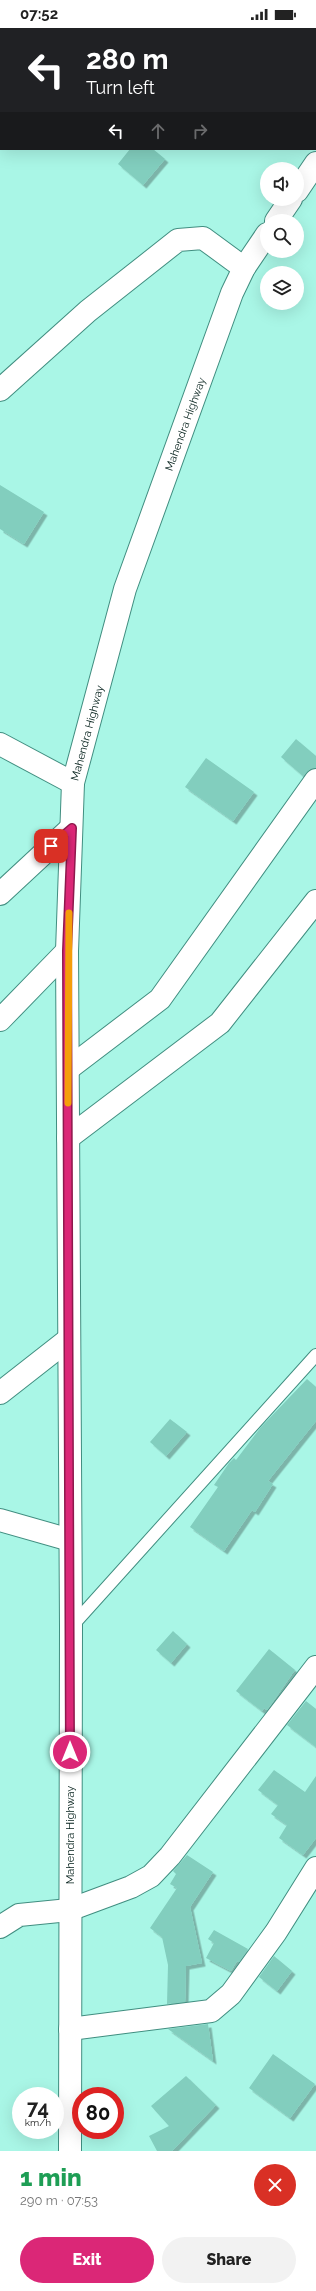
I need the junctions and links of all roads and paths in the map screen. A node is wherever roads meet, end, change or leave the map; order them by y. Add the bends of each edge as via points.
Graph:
1 (316, 163) edge
2 (304, 181) edge
3 (260, 244) edge
4 (244, 268) junction
5 (0, 390) edge
6 (0, 744) edge
7 (316, 780) edge
8 (73, 783) junction
9 (72, 828) junction
10 (0, 894) edge
11 (316, 902) edge
12 (67, 951) junction
13 (0, 1020) edge
14 (68, 1069) junction
15 (68, 1138) junction
16 (69, 1339) junction
17 (316, 1356) edge
18 (0, 1393) edge
19 (0, 1520) edge
20 (70, 1540) junction
21 (71, 1627) junction
22 (316, 1667) edge
23 (316, 1868) edge
24 (69, 1910) junction
25 (0, 1927) edge
26 (70, 2029) junction
27 (70, 2151) edge

1 - 2 main road
3 - 4 main road, Mahendra Highway
4 - 5 main road via 203,238 178,240 88,311
4 - 8 main road, Mahendra Highway via 232,293 125,589
6 - 8 main road
7 - 14 main road via 160,999
8 - 9 main road, Mahendra Highway
9 - 10 main road
9 - 12 main road, Mahendra Highway
11 - 15 main road via 220,1023
12 - 13 main road
12 - 14 main road, Mahendra Highway
14 - 15 main road, Mahendra Highway
15 - 16 main road, Mahendra Highway
16 - 18 main road
16 - 20 main road, Mahendra Highway
17 - 21 lane
19 - 20 main road
20 - 21 main road, Mahendra Highway
21 - 24 main road, Mahendra Highway
22 - 24 main road via 170,1856 151,1876 131,1887
23 - 26 main road via 276,1932 232,1994 211,2011
24 - 25 main road via 19,1915
24 - 26 main road, Mahendra Highway
26 - 27 main road, Mahendra Highway

